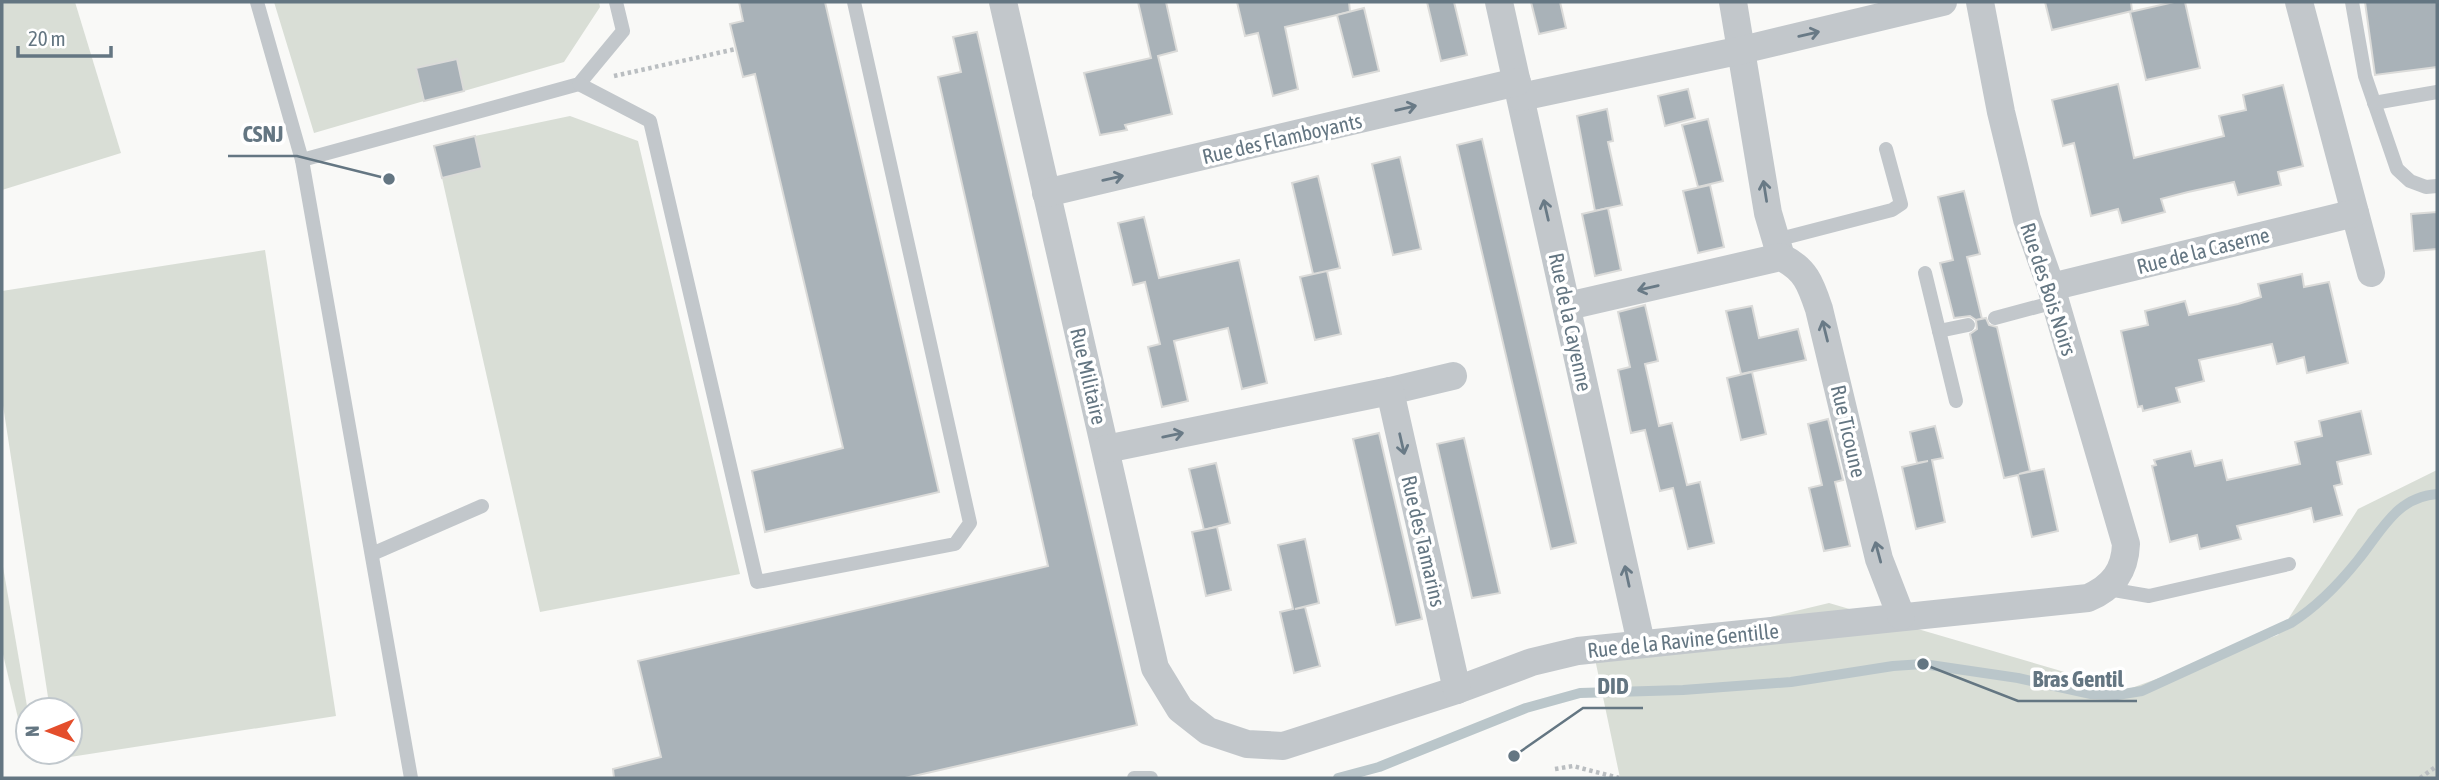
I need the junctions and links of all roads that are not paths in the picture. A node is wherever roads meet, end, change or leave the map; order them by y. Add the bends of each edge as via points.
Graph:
1 (257, 2) edge
2 (616, 2) edge
3 (854, 2) edge
4 (1003, 2) edge
5 (1499, 2) edge
6 (1733, 2) edge
7 (1942, 2) edge
8 (1980, 2) edge
9 (2299, 2) edge
10 (2352, 2) edge
11 (1742, 50) junction
12 (579, 85) junction
13 (1519, 89) junction
14 (2437, 92) edge
15 (2374, 103) junction
16 (1886, 149) dead end
17 (302, 160) junction
18 (2437, 186) edge
19 (1046, 193) junction
20 (2355, 214) junction
21 (1779, 249) junction
22 (1925, 273) dead end
23 (2371, 273) dead end
24 (2053, 295) junction
25 (1568, 306) junction
26 (1995, 318) dead end
27 (1968, 325) dead end
28 (1939, 331) junction
29 (1453, 376) dead end
30 (1390, 391) junction
31 (1956, 401) dead end
32 (1106, 449) junction
33 (482, 506) dead end
34 (372, 554) junction
35 (2289, 564) dead end
36 (2114, 580) junction
37 (1901, 616) junction
38 (1641, 643) junction
39 (1457, 690) junction
40 (1208, 731) joint
41 (411, 778) edge
42 (1134, 778) edge
43 (1151, 778) edge

1 - 17 lane
2 - 12 lane via 623,31
3 - 12 lane via 970,523 955,544 757,582 650,121
4 - 19 street, Rue Militaire
5 - 13 street, Rue de la Cayenne
6 - 11 street
11 -> 7 street, Rue des Flamboyants
8 - 24 street, Rue des Bois Noirs via 2026,219
9 - 20 street
10 - 15 lane
11 - 13 street, Rue des Flamboyants
21 -> 11 street via 1768,213
12 - 17 lane
19 -> 13 street, Rue des Flamboyants
25 -> 13 street, Rue de la Cayenne
14 - 15 lane
15 - 18 lane via 2397,169 2410,181
16 - 21 lane via 1901,204
17 - 34 lane
19 - 32 street, Rue Militaire
20 - 23 street
20 - 24 street, Rue de la Caserne
21 -> 25 street
37 -> 21 street, Rue Ticoune via 1879,559 1813,289
22 - 28 lane
24 - 26 lane
24 - 36 street, Rue des Bois Noirs via 2126,544 2126,563
38 -> 25 street, Rue de la Cayenne
27 - 28 lane
28 - 31 lane
29 - 30 street
32 -> 30 street
30 -> 39 street, Rue des Tamarins
32 - 40 street, Rue Militaire via 1155,668 1180,709
33 - 34 lane
34 - 41 lane
35 - 36 lane via 2149,596
36 - 37 street, Rue de la Ravine Gentille via 2088,598
37 - 38 street, Rue de la Ravine Gentille
38 - 39 street, Rue de la Ravine Gentille via 1532,662
39 - 40 street, Rue de la Ravine Gentille via 1283,746 1247,744
42 - 43 lane

